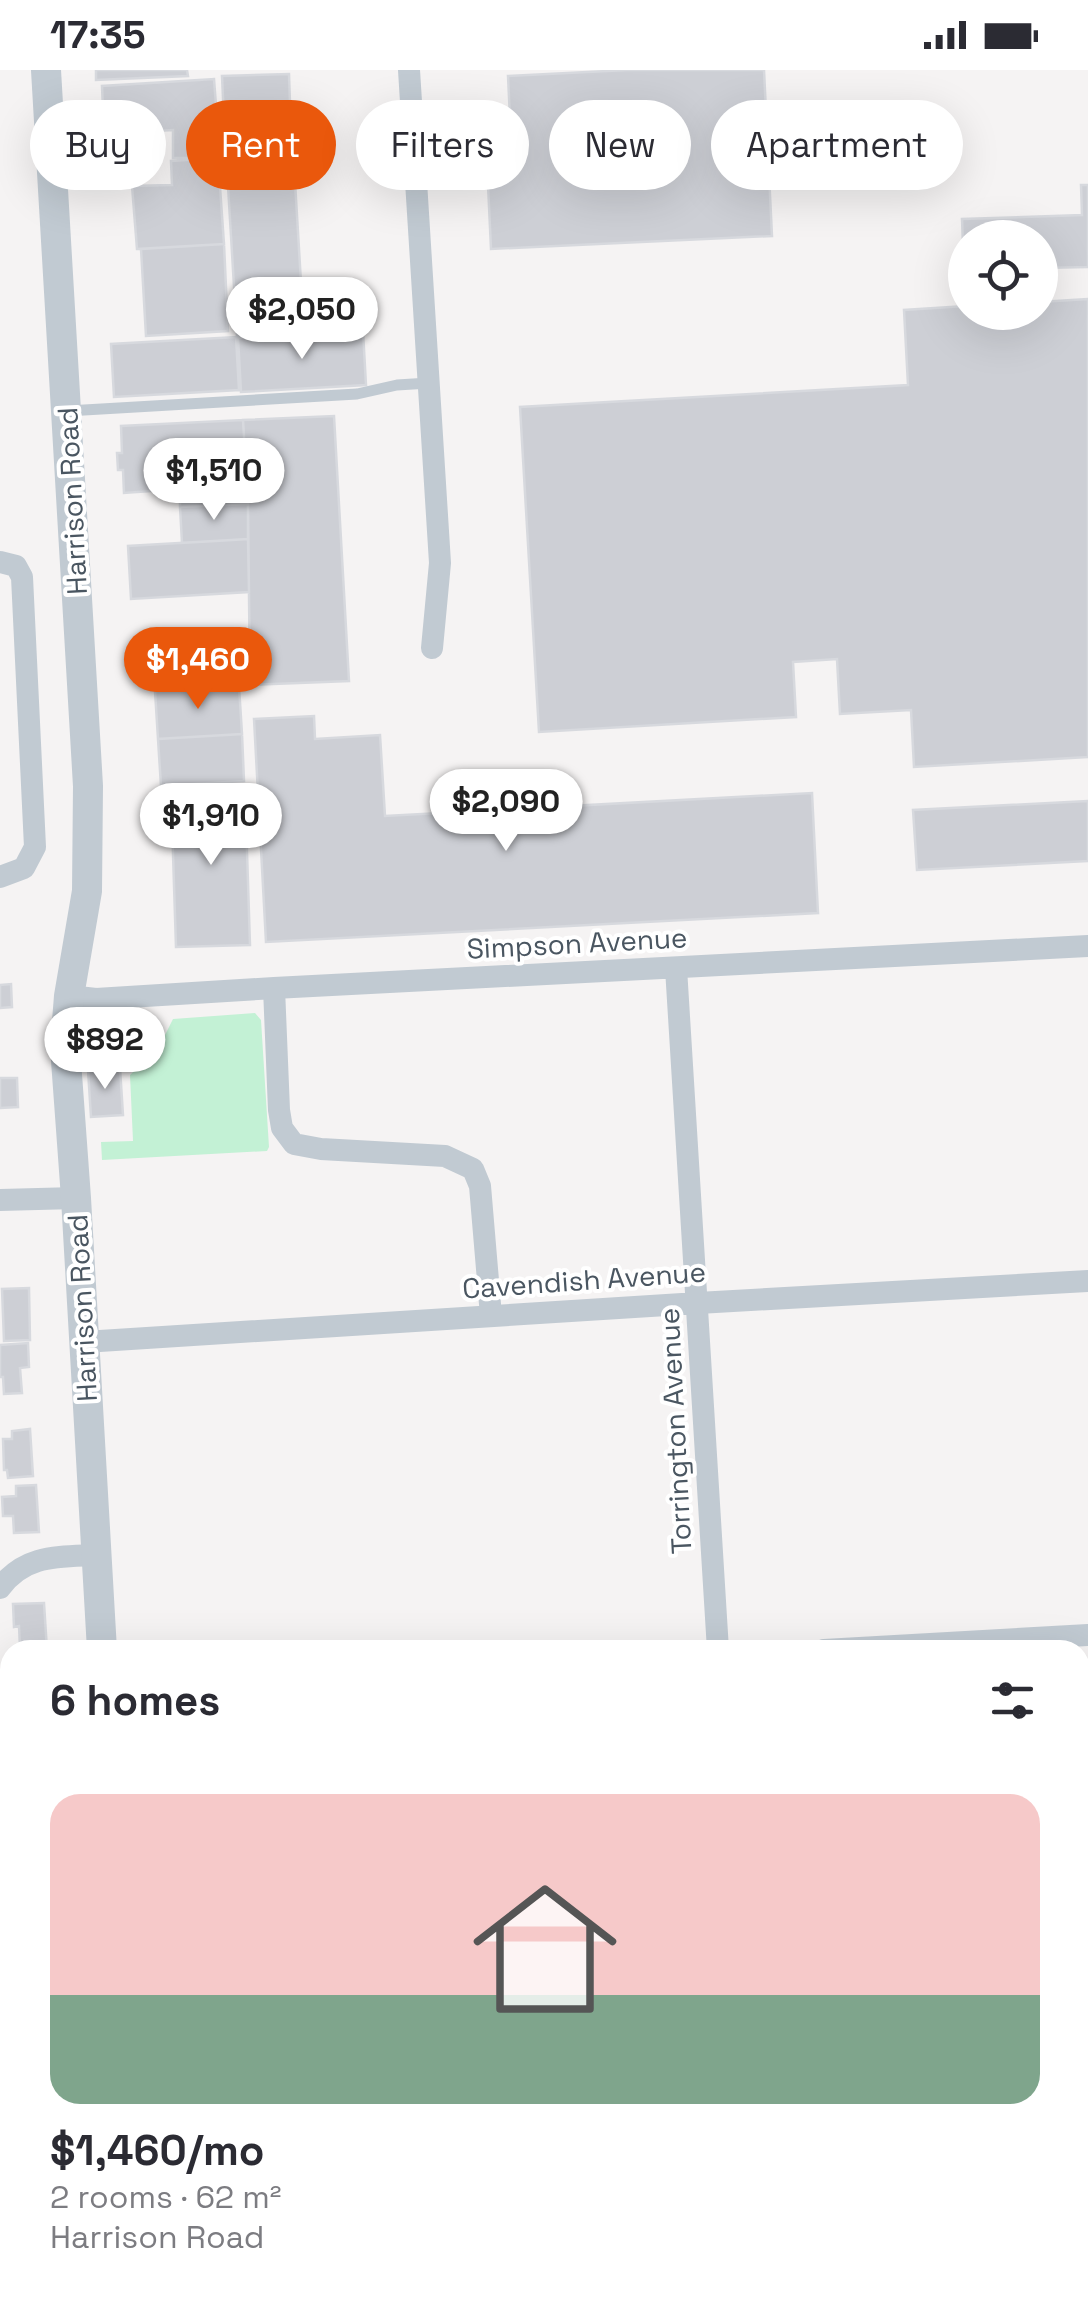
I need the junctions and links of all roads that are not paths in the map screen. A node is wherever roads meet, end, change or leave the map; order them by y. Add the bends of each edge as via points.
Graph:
1 (46, 70) edge
2 (409, 70) edge
3 (428, 382) junction
4 (67, 411) junction
5 (0, 562) edge
6 (432, 648) dead end
7 (0, 877) edge
8 (1088, 946) edge
9 (676, 968) junction
10 (274, 988) junction
11 (69, 996) junction
12 (76, 1198) junction
13 (0, 1200) edge
14 (1088, 1281) edge
15 (698, 1303) junction
16 (491, 1316) junction
17 (84, 1342) junction
18 (97, 1555) junction
19 (0, 1588) edge
20 (1088, 1635) edge
21 (101, 1640) edge
22 (717, 1640) edge
23 (1000, 1640) edge

1 - 4 street, Harrison Road
2 - 3 street
3 - 4 lane via 357,394
3 - 6 street via 440,563
4 - 11 street, Harrison Road via 88,786 87,891
5 - 7 street via 16,566 22,577 36,847 24,868
8 - 9 street, Simpson Avenue
9 - 10 street, Simpson Avenue
9 - 15 street, Torrington Avenue
10 - 11 street, Simpson Avenue
10 - 16 street via 282,1128 294,1144 445,1156 473,1169
11 - 12 street, Harrison Road via 64,1046
12 - 13 street
12 - 17 street, Harrison Road
14 - 15 street, Cavendish Avenue
15 - 16 street, Cavendish Avenue
15 - 22 street, Torrington Avenue
16 - 17 street, Cavendish Avenue
17 - 18 street, Harrison Road
18 - 19 street via 37,1559
18 - 21 street, Harrison Road
20 - 23 street

